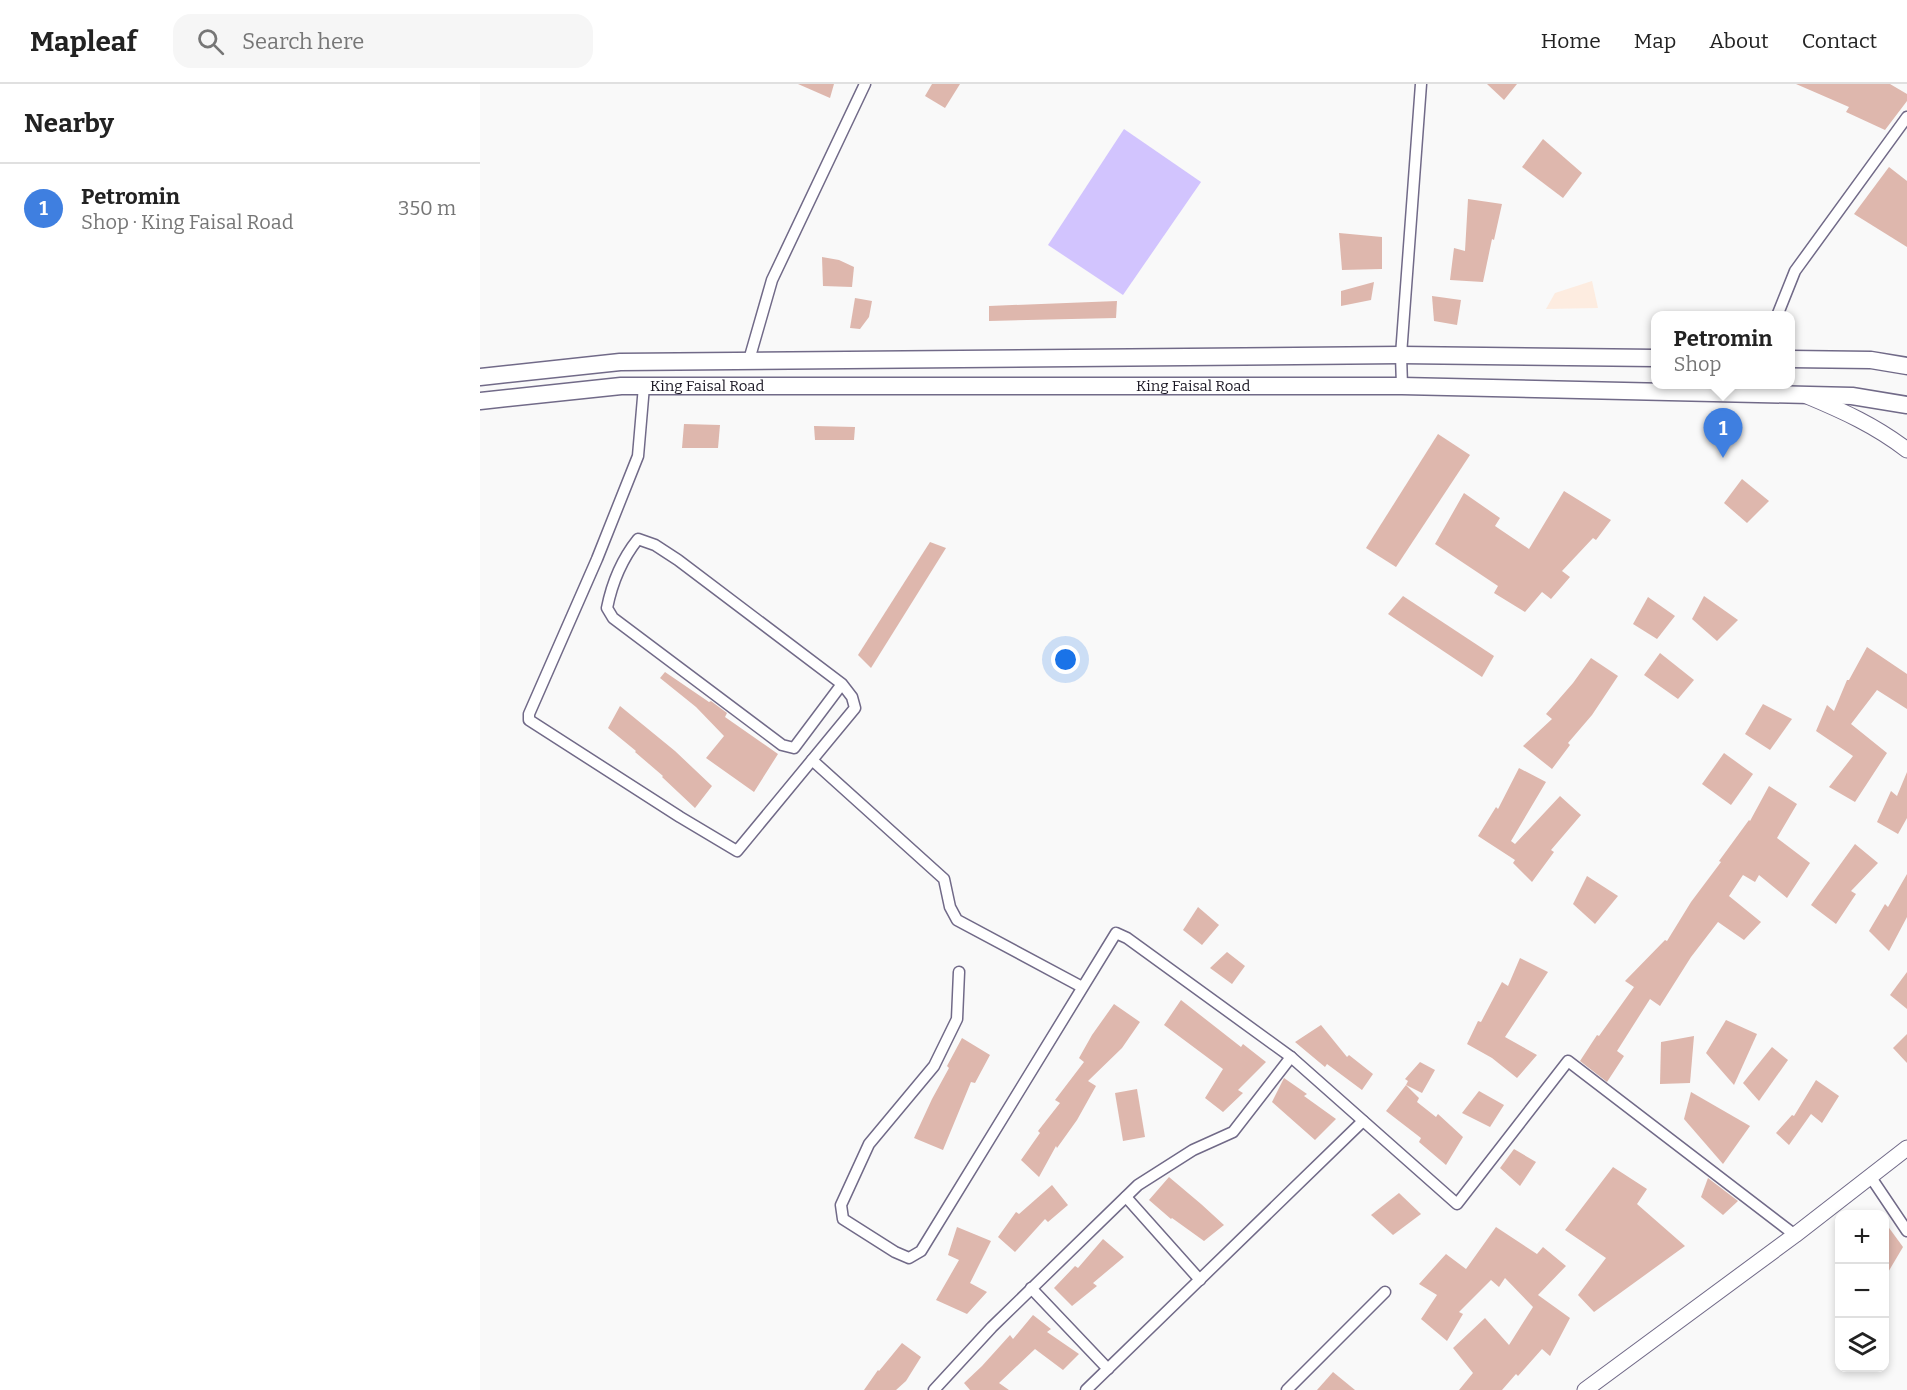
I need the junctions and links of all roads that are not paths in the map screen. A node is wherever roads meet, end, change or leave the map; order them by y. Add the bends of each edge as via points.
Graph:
1 (865, 84) edge
2 (1421, 84) edge
3 (1907, 117) edge
4 (1779, 311) edge
5 (1401, 354) junction
6 (1651, 358) edge
7 (1795, 359) edge
8 (749, 360) junction
9 (1907, 366) edge
10 (480, 377) edge
11 (644, 386) junction
12 (1402, 386) junction
13 (1801, 394) junction
14 (480, 401) edge
15 (1907, 405) edge
16 (1907, 450) edge
17 (842, 684) junction
18 (812, 760) junction
19 (959, 972) dead end
20 (1082, 987) junction
21 (1291, 1057) junction
22 (1363, 1121) junction
23 (1907, 1148) edge
24 (1870, 1176) junction
25 (1126, 1197) junction
26 (1907, 1231) edge
27 (1795, 1235) junction
28 (1200, 1280) junction
29 (1031, 1288) junction
30 (1385, 1292) dead end
31 (1108, 1369) junction
32 (934, 1390) edge
33 (1086, 1390) edge
34 (1287, 1390) edge
35 (1585, 1390) edge

1 - 8 street via 772,280
2 - 5 street
3 - 4 street via 1795,272
5 - 6 main road, King Faisal Road
5 - 8 main road, King Faisal Road
5 - 12 street
7 - 9 main road via 1870,360
8 - 10 main road, King Faisal Road via 620,362
11 - 12 main road, King Faisal Road
11 - 14 main road, King Faisal Road
11 - 18 street via 638,456 529,720 737,851
12 - 13 main road, King Faisal Road
13 - 15 main road, King Faisal Road via 1852,396
13 - 16 street via 1855,416
17 - 17 street via 794,748 782,745 613,618 607,608 610,592 627,553 638,539 655,544
17 - 18 street via 855,708
18 - 20 street via 944,879 957,920
19 - 20 street via 957,1019 934,1066 869,1144 841,1206 843,1219 909,1258 921,1251
20 - 21 street via 1116,933
21 - 22 street
21 - 25 street via 1233,1132 1193,1150
22 - 27 street via 1457,1204 1568,1061
22 - 28 street
23 - 24 street
24 - 26 street
24 - 27 street
25 - 28 street
25 - 29 street
27 - 35 street
28 - 31 street
29 - 31 street
29 - 32 street
30 - 34 street
31 - 33 street

